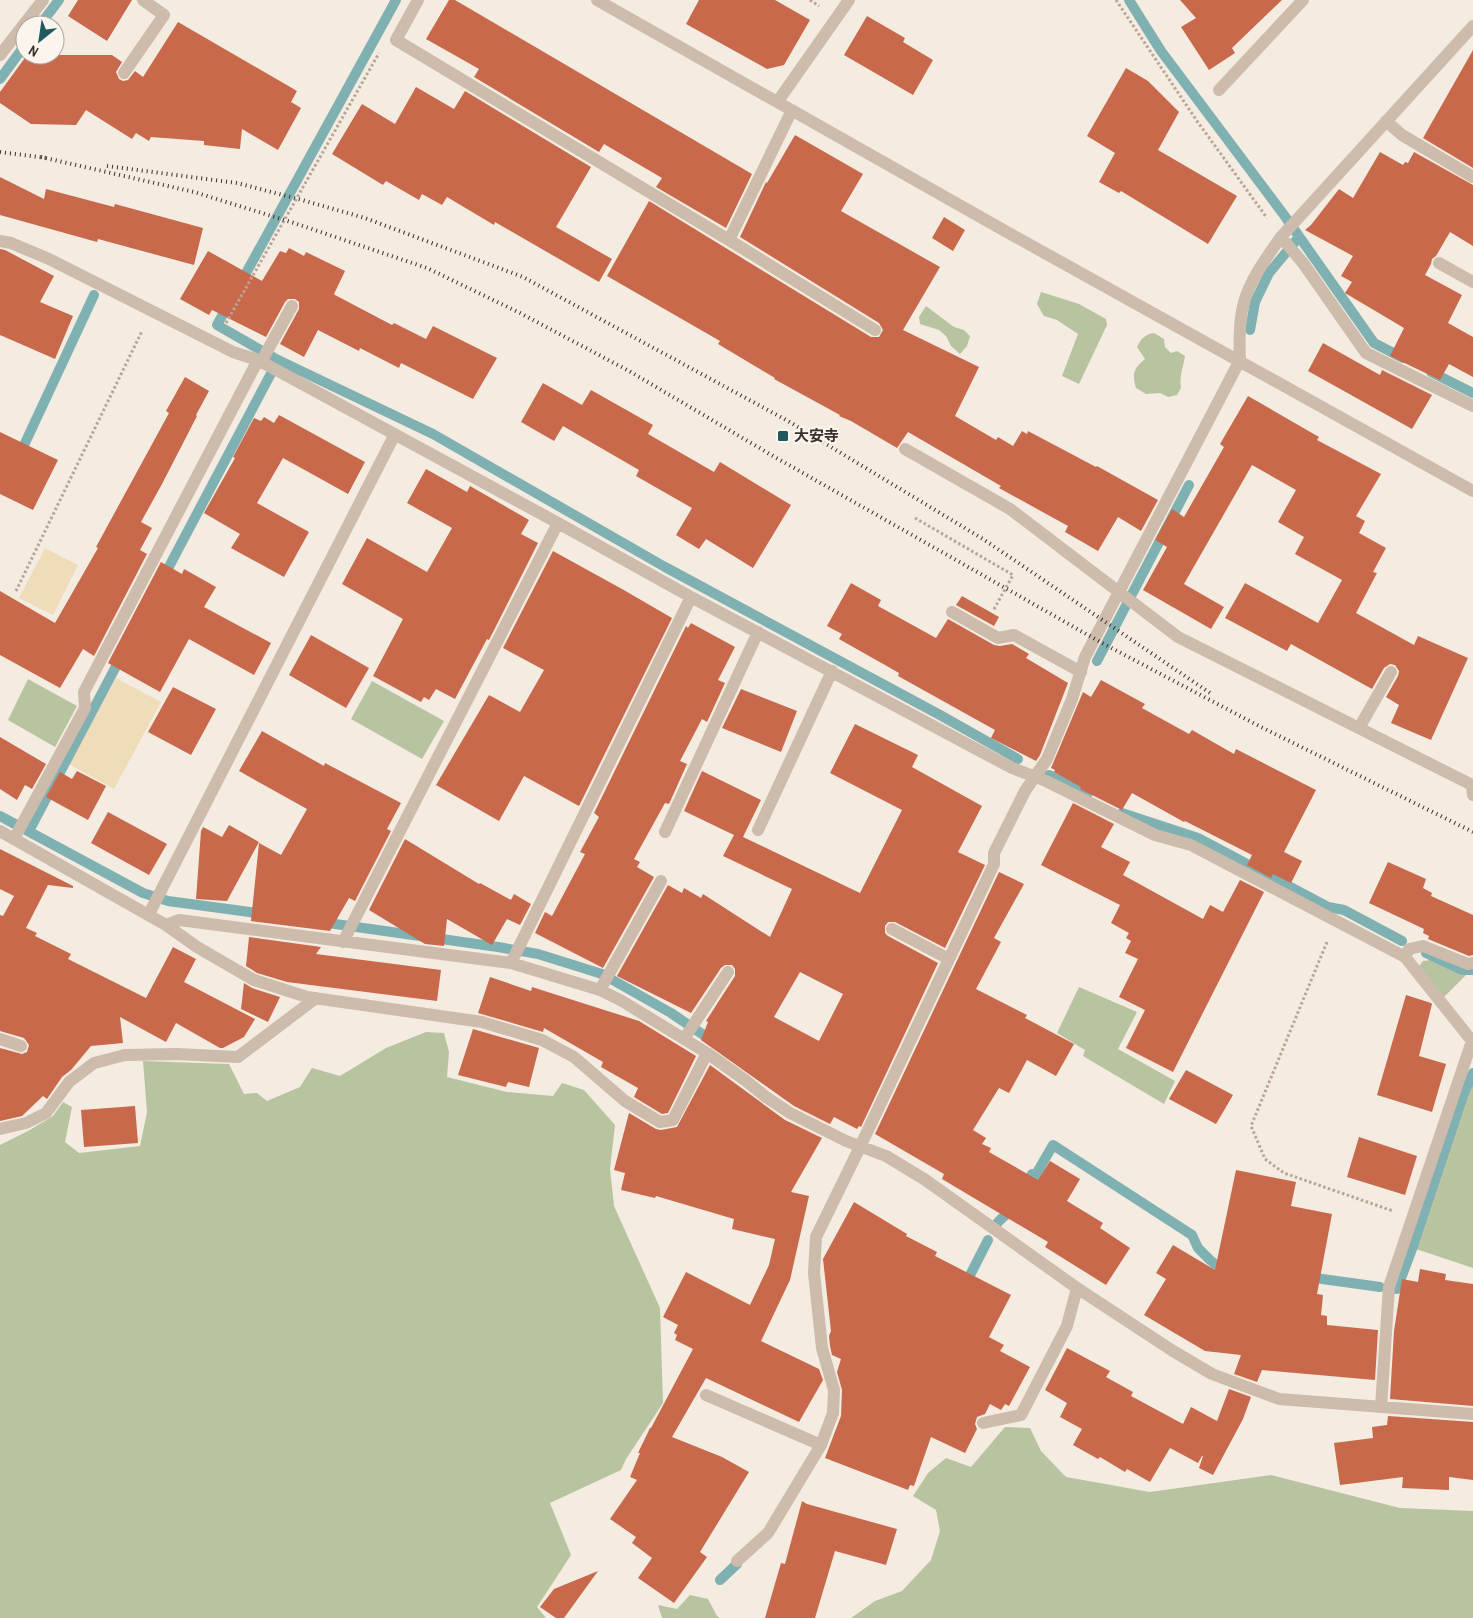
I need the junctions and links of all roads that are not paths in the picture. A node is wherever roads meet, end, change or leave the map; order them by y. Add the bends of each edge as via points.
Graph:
1 (43, 0) edge
2 (144, 0) edge
3 (418, 0) edge
4 (597, 0) edge
5 (849, 0) edge
6 (1303, 0) edge
7 (1473, 26) edge
8 (0, 55) edge
9 (124, 73) dead end
10 (1219, 90) dead end
11 (778, 101) junction
12 (792, 110) junction
13 (1386, 121) junction
14 (1473, 177) edge
15 (729, 240) junction
16 (0, 241) edge
17 (1286, 241) junction
18 (1439, 263) dead end
19 (1473, 282) edge
20 (292, 306) dead end
21 (875, 330) dead end
22 (1240, 360) junction
23 (267, 361) junction
24 (1473, 406) edge
25 (395, 434) junction
26 (905, 449) dead end
27 (1473, 491) edge
28 (558, 523) junction
29 (691, 597) junction
30 (1127, 599) junction
31 (952, 612) dead end
32 (758, 632) junction
33 (832, 671) junction
34 (1081, 672) junction
35 (1391, 672) dead end
36 (1359, 728) junction
37 (1034, 777) junction
38 (1473, 796) edge
39 (758, 830) dead end
40 (0, 831) edge
41 (18, 831) junction
42 (665, 832) dead end
43 (661, 881) dead end
44 (154, 904) junction
45 (166, 925) junction
46 (892, 929) dead end
47 (343, 942) junction
48 (515, 955) junction
49 (1404, 957) junction
50 (949, 959) junction
51 (1473, 963) edge
52 (728, 972) dead end
53 (605, 982) junction
54 (316, 998) junction
55 (690, 1030) junction
56 (0, 1039) edge
57 (1472, 1041) edge
58 (21, 1046) dead end
59 (707, 1053) junction
60 (0, 1130) edge
61 (860, 1147) junction
62 (1077, 1288) junction
63 (706, 1395) dead end
64 (1381, 1407) junction
65 (1473, 1414) edge
66 (983, 1423) dead end
67 (821, 1445) junction
68 (737, 1560) dead end

1 - 8 street
2 - 9 street via 164,16
3 - 15 street via 396,40
4 - 11 street
5 - 11 street
6 - 10 street
7 - 13 street
11 - 12 street
12 - 15 street
12 - 22 street
13 - 14 street via 1402,135
13 - 17 street via 1297,219
15 - 21 street
16 - 23 street via 49,259 233,352
17 - 22 street via 1256,274 1244,301 1239,336
17 - 24 street via 1366,353
18 - 19 street
20 - 23 street
22 - 27 street
22 - 30 street
23 - 25 street
23 - 41 street via 84,692 85,708
25 - 28 street
25 - 44 street
26 - 30 street via 1010,509
28 - 29 street
28 - 47 street
29 - 32 street
29 - 48 street
30 - 34 street via 1085,657
30 - 36 street via 1178,637
31 - 34 street via 998,638 1014,635
32 - 33 street
32 - 42 street
33 - 37 street
33 - 39 street
34 - 37 street via 1047,759
35 - 36 street
36 - 38 street via 1472,785
37 - 49 street via 1155,835 1191,845
37 - 50 street via 994,853 994,864
40 - 41 street
41 - 44 street
43 - 53 street
44 - 45 street
45 - 47 street via 179,920
45 - 54 street via 254,980
46 - 50 street
47 - 48 street
48 - 53 street
49 - 51 street via 1409,949 1423,946 1468,964
49 - 57 street
50 - 61 street
52 - 55 street
53 - 55 street via 622,1001
54 - 59 street via 482,1022 542,1040 574,1056 625,1101 660,1122 673,1120
54 - 60 street via 238,1056 125,1055 94,1064 70,1082 46,1113
55 - 59 street
56 - 58 street
57 - 64 street via 1389,1287
59 - 61 street via 790,1113
61 - 62 street via 886,1156 924,1179
61 - 67 street via 816,1236 814,1273 822,1348 834,1390 834,1413
62 - 64 street via 1212,1374 1279,1399
62 - 66 street via 1067,1326 1021,1415
63 - 67 street
64 - 65 street
67 - 68 street via 768,1533

